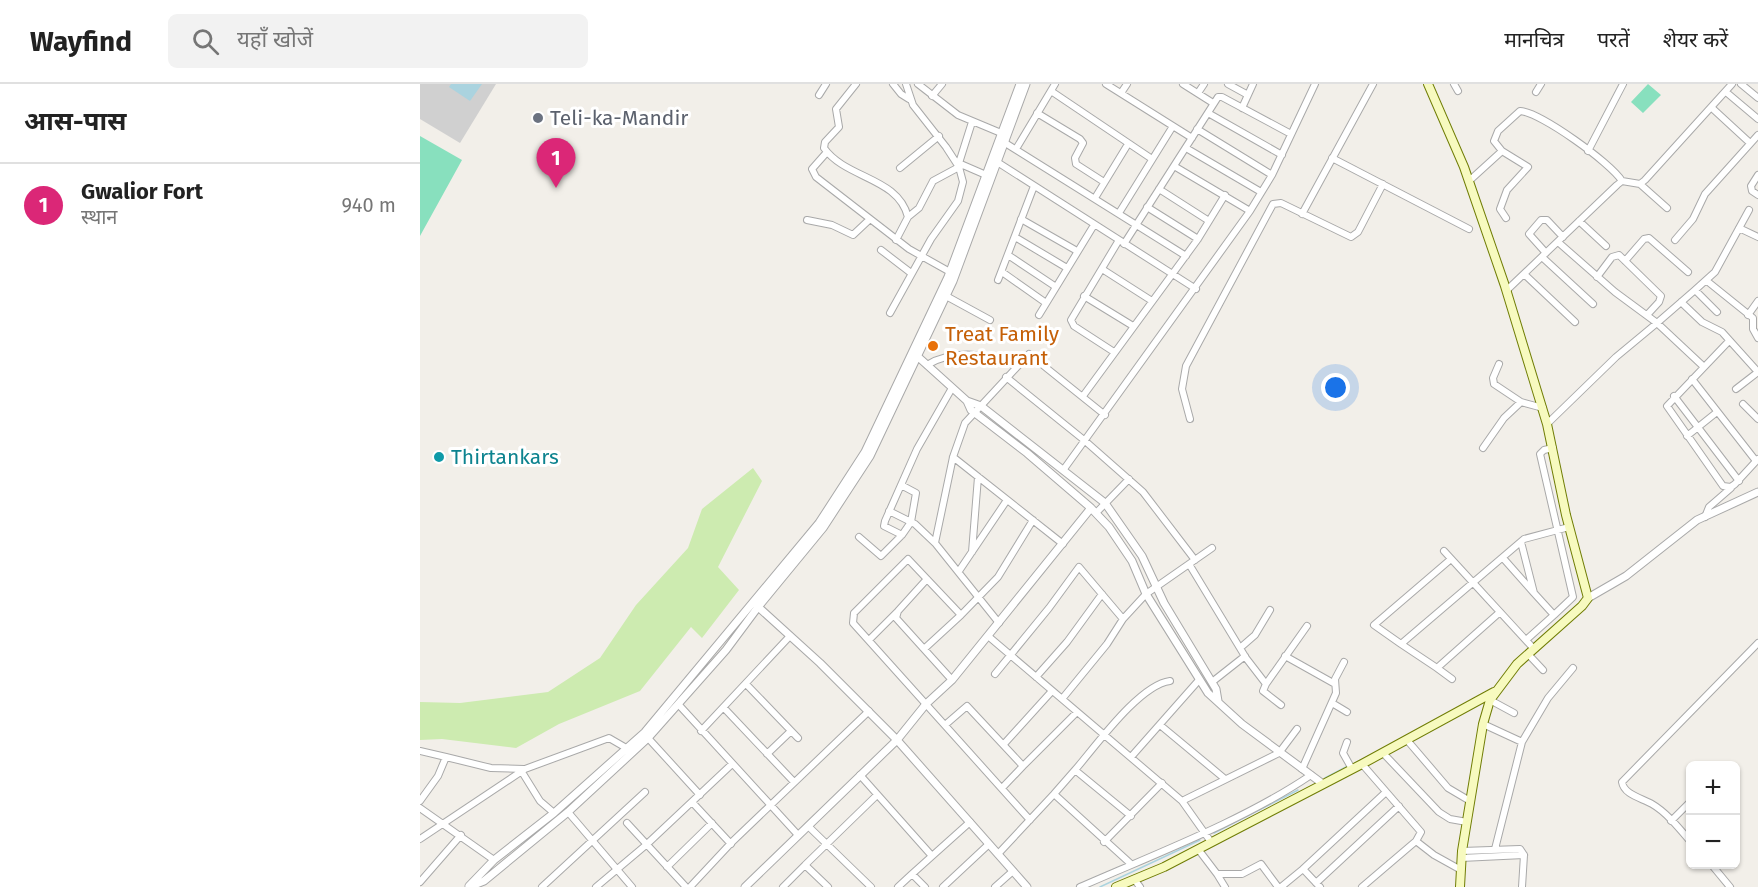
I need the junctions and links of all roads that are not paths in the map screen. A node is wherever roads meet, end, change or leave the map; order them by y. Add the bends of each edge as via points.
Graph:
1 (826, 84) edge
2 (855, 84) edge
3 (893, 84) edge
4 (906, 84) edge
5 (918, 84) edge
6 (942, 84) edge
7 (1020, 84) edge
8 (1026, 84) edge
9 (1055, 84) edge
10 (1106, 84) edge
11 (1127, 84) edge
12 (1184, 84) edge
13 (1204, 84) edge
14 (1228, 84) edge
15 (1253, 84) edge
16 (1315, 84) edge
17 (1373, 84) edge
18 (1454, 84) edge
19 (1541, 84) edge
20 (1623, 84) edge
21 (1732, 84) edge
22 (1742, 84) edge
23 (1431, 85) edge
24 (1051, 91) junction
25 (1458, 91) dead end
26 (1536, 92) dead end
27 (1726, 92) junction
28 (1121, 93) junction
29 (1198, 93) junction
30 (819, 95) dead end
31 (1248, 95) junction
32 (932, 96) junction
33 (1758, 98) edge
34 (909, 99) junction
35 (1213, 103) junction
36 (1242, 108) junction
37 (1712, 108) junction
38 (1037, 113) junction
39 (1208, 113) junction
40 (1758, 119) edge
41 (972, 122) junction
42 (1173, 126) junction
43 (1197, 129) junction
44 (1291, 134) junction
45 (1758, 135) edge
46 (939, 136) junction
47 (1001, 138) junction
48 (1192, 138) junction
49 (1750, 143) junction
50 (1128, 144) junction
51 (1186, 148) junction
52 (1016, 149) junction
53 (1502, 151) junction
54 (1588, 151) junction
55 (827, 152) junction
56 (1282, 154) junction
57 (1332, 158) junction
58 (1152, 159) junction
59 (994, 160) junction
60 (958, 164) junction
61 (1174, 166) junction
62 (900, 168) dead end
63 (986, 175) junction
64 (1272, 175) junction
65 (1758, 175) edge
66 (1469, 181) junction
67 (1104, 182) junction
68 (1622, 182) junction
69 (1383, 184) junction
70 (1640, 184) junction
71 (1034, 186) junction
72 (1159, 189) junction
73 (1261, 192) junction
74 (1226, 195) junction
75 (1758, 195) edge
76 (1095, 198) junction
77 (1148, 207) junction
78 (1667, 208) dead end
79 (1749, 210) dead end
80 (1250, 211) junction
81 (1119, 213) junction
82 (1302, 214) junction
83 (908, 217) junction
84 (1506, 218) dead end
85 (870, 219) junction
86 (1021, 219) junction
87 (807, 220) dead end
88 (1209, 221) junction
89 (1579, 221) junction
90 (1137, 224) junction
91 (1094, 225) junction
92 (1739, 228) junction
93 (1469, 229) dead end
94 (1015, 237) junction
95 (1758, 237) edge
96 (1198, 239) junction
97 (1560, 239) junction
98 (896, 240) junction
99 (1675, 240) dead end
100 (1121, 242) junction
101 (1606, 246) dead end
102 (881, 250) dead end
103 (1077, 251) junction
104 (1008, 255) junction
105 (1544, 255) junction
106 (1186, 256) junction
107 (921, 257) junction
108 (1625, 261) junction
109 (1067, 268) junction
110 (1102, 269) junction
111 (950, 272) junction
112 (1002, 272) junction
113 (1688, 272) dead end
114 (911, 273) junction
115 (1172, 273) junction
116 (1524, 274) junction
117 (1597, 277) junction
118 (998, 280) dead end
119 (1707, 280) junction
120 (1056, 287) junction
121 (1196, 289) junction
122 (1507, 290) junction
123 (1695, 290) junction
124 (946, 296) junction
125 (1084, 296) junction
126 (1152, 301) junction
127 (1758, 301) edge
128 (1681, 302) junction
129 (1046, 303) junction
130 (1593, 304) dead end
131 (1718, 312) dead end
132 (890, 313) dead end
133 (1039, 315) dead end
134 (1647, 315) junction
135 (1748, 315) junction
136 (990, 320) dead end
137 (1575, 322) dead end
138 (1657, 323) junction
139 (1133, 326) junction
140 (1758, 338) edge
141 (1729, 341) junction
142 (1114, 352) junction
143 (915, 354) junction
144 (1499, 364) dead end
145 (927, 365) junction
146 (1016, 366) junction
147 (1704, 367) junction
148 (1758, 372) edge
149 (1006, 377) junction
150 (1692, 379) junction
151 (952, 388) junction
152 (1736, 389) dead end
153 (1083, 396) junction
154 (1674, 396) junction
155 (967, 401) junction
156 (1521, 402) junction
157 (1743, 404) dead end
158 (981, 406) junction
159 (1544, 408) junction
160 (1718, 412) junction
161 (975, 413) junction
162 (1105, 414) junction
163 (1190, 419) dead end
164 (1758, 419) edge
165 (1548, 424) junction
166 (1698, 428) junction
167 (1687, 436) junction
168 (1084, 440) junction
169 (1483, 448) dead end
170 (1553, 448) junction
171 (1719, 454) junction
172 (954, 457) junction
173 (1757, 460) edge
174 (1707, 464) junction
175 (1064, 469) junction
176 (978, 477) junction
177 (1129, 479) junction
178 (1739, 480) junction
179 (901, 485) junction
180 (1731, 487) junction
181 (1758, 492) edge
182 (1007, 500) junction
183 (1105, 503) junction
184 (1094, 510) junction
185 (889, 511) junction
186 (1705, 517) junction
187 (1033, 520) junction
188 (911, 522) junction
189 (1569, 527) junction
190 (1558, 530) junction
191 (902, 535) junction
192 (859, 537) dead end
193 (1521, 542) junction
194 (935, 543) junction
195 (1063, 544) junction
196 (1212, 548) dead end
197 (1444, 551) dead end
198 (972, 553) junction
199 (1451, 558) junction
200 (1503, 558) junction
201 (1192, 562) junction
202 (959, 571) junction
203 (927, 579) junction
204 (1474, 583) junction
205 (1156, 587) junction
206 (1534, 593) junction
207 (1102, 594) junction
208 (1146, 594) junction
209 (978, 596) junction
210 (1587, 597) junction
211 (755, 605) junction
212 (1270, 610) dead end
213 (898, 611) junction
214 (1500, 612) junction
215 (961, 615) junction
216 (1554, 615) junction
217 (1123, 620) junction
218 (999, 623) junction
219 (1307, 626) dead end
220 (790, 636) junction
221 (988, 636) junction
222 (869, 640) junction
223 (1526, 640) junction
224 (1758, 643) edge
225 (1401, 644) junction
226 (1240, 648) junction
227 (924, 649) junction
228 (1531, 651) junction
229 (1010, 655) junction
230 (1245, 656) junction
231 (1285, 656) junction
232 (1344, 662) dead end
233 (1437, 668) junction
234 (1573, 668) dead end
235 (1543, 670) dead end
236 (994, 674) dead end
237 (1036, 677) junction
238 (1452, 679) dead end
239 (952, 680) junction
240 (1199, 680) junction
241 (1170, 681) dead end
242 (1212, 682) junction
243 (746, 684) junction
244 (1266, 684) junction
245 (1335, 684) junction
246 (1052, 691) junction
247 (1492, 696) junction
248 (1062, 699) junction
249 (1218, 701) junction
250 (1332, 703) junction
251 (926, 704) junction
252 (679, 705) junction
253 (1281, 705) dead end
254 (724, 708) junction
255 (869, 711) junction
256 (1077, 712) junction
257 (1347, 712) dead end
258 (1514, 713) dead end
259 (1483, 724) junction
260 (945, 725) junction
261 (1160, 725) junction
262 (1297, 729) dead end
263 (701, 731) junction
264 (791, 731) junction
265 (1106, 736) junction
266 (648, 738) junction
267 (798, 738) dead end
268 (897, 740) junction
269 (1407, 740) junction
270 (1347, 742) dead end
271 (1521, 742) junction
272 (1004, 744) junction
273 (628, 749) junction
274 (420, 751) edge
275 (1279, 753) junction
276 (1383, 753) junction
277 (767, 754) junction
278 (446, 757) junction
279 (1131, 757) junction
280 (732, 764) junction
281 (1362, 764) junction
282 (1023, 766) junction
283 (1302, 769) junction
284 (1352, 769) junction
285 (1075, 770) junction
286 (523, 771) junction
287 (860, 775) junction
288 (1311, 776) junction
289 (1225, 779) junction
290 (794, 782) junction
291 (1300, 782) junction
292 (1162, 783) junction
293 (1323, 784) junction
294 (1002, 788) junction
295 (1309, 791) junction
296 (645, 792) dead end
297 (1386, 792) junction
298 (1054, 794) junction
299 (700, 795) junction
300 (877, 795) junction
301 (420, 801) edge
302 (1182, 801) junction
303 (1470, 801) junction
304 (692, 802) junction
305 (770, 806) junction
306 (1399, 806) junction
307 (1686, 806) edge
308 (420, 808) edge
309 (568, 812) junction
310 (554, 813) junction
311 (1131, 816) junction
312 (1030, 820) junction
313 (1671, 821) junction
314 (970, 822) junction
315 (1467, 822) junction
316 (445, 823) junction
317 (627, 823) dead end
318 (712, 823) junction
319 (808, 826) junction
320 (1204, 832) junction
321 (461, 835) junction
322 (798, 835) junction
323 (1686, 837) edge
324 (420, 839) edge
325 (592, 841) junction
326 (1416, 841) junction
327 (1104, 842) junction
328 (1211, 842) junction
329 (731, 844) junction
330 (827, 844) junction
331 (989, 844) junction
332 (646, 845) junction
333 (1198, 849) junction
334 (1495, 849) junction
335 (998, 854) junction
336 (1462, 854) junction
337 (1524, 855) junction
338 (932, 856) junction
339 (494, 860) junction
340 (1131, 864) junction
341 (805, 865) junction
342 (667, 867) junction
343 (615, 868) junction
344 (1303, 868) junction
345 (1715, 869) edge
346 (1461, 870) junction
347 (1013, 871) junction
348 (912, 874) junction
349 (1217, 874) junction
350 (420, 882) edge
351 (1137, 883) edge
352 (1318, 885) edge
353 (468, 887) edge
354 (542, 887) edge
355 (596, 887) edge
356 (632, 887) edge
357 (688, 887) edge
358 (745, 887) edge
359 (783, 887) edge
360 (828, 887) edge
361 (871, 887) edge
362 (898, 887) edge
363 (925, 887) edge
364 (943, 887) edge
365 (995, 887) edge
366 (1027, 887) edge
367 (1080, 887) edge
368 (1116, 887) edge
369 (1225, 887) edge
370 (1279, 887) edge
371 (1362, 887) edge
372 (1460, 887) edge
373 (1522, 887) edge
374 (1730, 887) edge

1 - 30 street
2 - 55 street via 836,109 839,127 825,142
3 - 34 street
4 - 34 street
5 - 32 street
6 - 32 street
7 - 47 street
8 - 47 street
9 - 24 street
10 - 28 street
11 - 28 street
12 - 29 street
13 - 29 street
14 - 31 street
15 - 31 street
16 - 44 street
17 - 57 street
18 - 25 street
19 - 26 street
20 - 54 street
21 - 27 street
22 - 33 street
23 - 66 main road
24 - 38 street
24 - 50 street
27 - 37 street
27 - 40 street
28 - 42 street
29 - 35 street
31 - 36 street
32 - 41 street
34 - 46 street
35 - 36 street via 1220,96
35 - 39 street
36 - 44 street
37 - 49 street
37 - 70 street
38 - 52 street
38 - 67 street via 1080,139 1083,143 1076,164
39 - 43 street
39 - 56 street
41 - 47 street
41 - 60 street
42 - 48 street
42 - 58 street
43 - 48 street
43 - 64 street
44 - 56 street
45 - 49 street
46 - 60 street
46 - 62 street
47 - 52 street
47 - 59 street
48 - 51 street
49 - 99 street via 1704,194 1690,224
50 - 58 street
50 - 67 street
51 - 61 street
51 - 73 street
52 - 76 street
53 - 54 street via 1494,136 1520,111 1538,117
53 - 66 street
53 - 84 street via 1528,167 1503,196 1500,209
54 - 68 street via 1612,167
55 - 83 street via 847,168 896,195
55 - 85 street via 813,173
56 - 64 street
57 - 69 street
57 - 82 street
58 - 81 street
59 - 63 street
59 - 71 street
59 - 124 street
60 - 63 street
60 - 83 street via 933,181 919,208
60 - 107 street via 963,182 958,201
61 - 72 street
61 - 74 street
63 - 111 street
64 - 73 street
65 - 75 street via 1751,186
66 - 122 main road
67 - 76 street
68 - 70 street
68 - 89 street
69 - 82 street via 1358,232 1351,237
69 - 93 street
70 - 78 street
71 - 86 street
71 - 91 street
72 - 77 street
72 - 88 street
73 - 80 street
74 - 80 street
74 - 88 street
76 - 81 street
77 - 90 street
77 - 96 street
79 - 92 street
80 - 121 street
81 - 90 street
82 - 163 street via 1281,203 1273,204 1186,366 1182,389
83 - 98 street
85 - 87 street via 853,235
85 - 98 street
86 - 94 street
86 - 103 street
88 - 96 street
89 - 97 street
89 - 101 street
90 - 100 street
90 - 106 street
91 - 100 street
91 - 103 street
92 - 95 street
92 - 119 street
94 - 104 street
94 - 109 street
96 - 106 street
97 - 105 street
97 - 105 street via 1544,219 1531,230 1530,237
97 - 117 street
98 - 107 street
100 - 110 street
100 - 115 street
102 - 114 street
103 - 109 street
104 - 112 street
104 - 120 street
105 - 116 street
105 - 130 street
106 - 115 street
107 - 111 street
107 - 114 street
108 - 113 street via 1649,238
108 - 117 street via 1614,255
108 - 134 street via 1661,296
109 - 120 street
110 - 125 street
110 - 126 street
111 - 143 street
112 - 118 street
112 - 129 street
114 - 132 street
115 - 121 street
115 - 126 street
116 - 122 street
116 - 137 street
117 - 134 street
119 - 123 street
119 - 135 street
120 - 129 street
121 - 162 street
122 - 159 main road
123 - 128 street
123 - 131 street
124 - 136 street
124 - 143 street
125 - 139 street
125 - 142 street via 1072,323
126 - 139 street
127 - 135 street
128 - 138 street
128 - 141 street
129 - 133 street
134 - 138 street
135 - 140 street via 1754,320
138 - 147 street
138 - 165 street
139 - 142 street
141 - 147 street
141 - 148 street
142 - 153 street
143 - 145 street
143 - 211 street via 870,456 844,497 823,528
144 - 156 street via 1494,384
145 - 146 street via 940,358 984,356
145 - 151 street
146 - 149 street
146 - 153 street via 1031,355
147 - 150 street
148 - 152 street
149 - 158 street
149 - 168 street
150 - 154 street
150 - 160 street
151 - 155 street
151 - 179 street
153 - 162 street
154 - 166 street
154 - 167 street via 1666,406
155 - 158 street
155 - 161 street
156 - 159 street
156 - 169 street
157 - 164 street
158 - 161 street
158 - 175 street
159 - 165 main road
160 - 166 street
160 - 173 street
161 - 172 street via 965,423
161 - 184 street
162 - 168 street
165 - 170 main road
166 - 167 street
166 - 171 street
167 - 174 street
168 - 175 street
168 - 177 street
170 - 189 main road
170 - 190 street via 1540,454
171 - 174 street
171 - 178 street
172 - 176 street
172 - 194 street
173 - 178 street
174 - 180 street via 1720,483
175 - 183 street
176 - 182 street
176 - 198 street
177 - 183 street
177 - 201 street via 1143,492
178 - 180 street
179 - 185 street
179 - 188 street via 916,493
180 - 186 street via 1709,507
181 - 186 street
182 - 187 street
182 - 198 street
183 - 184 street
183 - 205 street via 1142,556
184 - 195 street
184 - 208 street via 1132,561
185 - 188 street
185 - 191 street via 884,526
186 - 210 street via 1626,576
187 - 195 street
187 - 209 street via 998,577
188 - 191 street
188 - 194 street
189 - 190 street
189 - 210 main road
190 - 193 street
190 - 216 street via 1573,597
191 - 192 street via 881,556
193 - 200 street
193 - 206 street
194 - 202 street
195 - 218 street
196 - 201 street
197 - 199 street
198 - 202 street
199 - 204 street
199 - 225 street via 1374,625
200 - 204 street
200 - 206 street
201 - 205 street
201 - 226 street
202 - 209 street
203 - 213 street
203 - 215 street
203 - 222 street via 908,559 854,614 853,623
204 - 214 street
204 - 225 street
205 - 208 street
205 - 242 street
206 - 216 street
207 - 217 street
207 - 229 street via 1079,567
207 - 237 street
208 - 217 street
208 - 240 street
209 - 215 street
209 - 218 street
210 - 228 main road via 1582,606
211 - 220 street
211 - 252 street via 726,650
211 - 273 street
212 - 226 street via 1255,635
213 - 222 street
213 - 227 street via 896,618
214 - 223 street
214 - 233 street
215 - 227 street
216 - 223 street
217 - 248 street
218 - 221 street
219 - 231 street
220 - 243 street
220 - 255 street
221 - 229 street
221 - 239 street
222 - 251 street
223 - 228 street
224 - 313 street via 1622,782 1623,787 1654,805
225 - 233 street
226 - 230 street
227 - 239 street
228 - 235 street
228 - 247 main road
229 - 236 street
229 - 237 street
230 - 242 street
230 - 244 street
231 - 244 street
231 - 245 street
232 - 245 street
233 - 238 street
234 - 271 street via 1548,698
237 - 246 street
239 - 251 street
240 - 249 street
240 - 261 street
241 - 265 street via 1161,682 1147,693
242 - 249 street
243 - 254 street
243 - 264 street
244 - 253 street via 1263,691
245 - 250 street
246 - 248 street
246 - 272 street
247 - 258 street
247 - 259 main road
247 - 269 main road
248 - 256 street
249 - 275 street
250 - 257 street
250 - 283 street
251 - 260 street
251 - 268 street
252 - 263 street
252 - 266 street
254 - 263 street
254 - 277 street
255 - 268 street
255 - 290 street
256 - 265 street
256 - 282 street
259 - 271 street
259 - 303 main road
260 - 272 street via 967,706
260 - 294 street
261 - 279 street
261 - 289 street
262 - 275 street
263 - 280 street
264 - 267 street
264 - 277 street
265 - 279 street
265 - 285 street
266 - 299 street
266 - 309 street
268 - 287 street
268 - 314 street
269 - 276 main road
269 - 303 street via 1448,788
270 - 284 street via 1343,753
271 - 334 street
272 - 282 street
273 - 286 street via 609,738
273 - 310 street
274 - 278 street
275 - 283 street
275 - 289 street
276 - 281 main road
276 - 315 street via 1439,812
277 - 290 street
278 - 286 street
278 - 301 street
279 - 292 street
280 - 299 street
280 - 305 street
281 - 284 main road
281 - 297 street
282 - 294 street
283 - 288 street
284 - 293 main road
285 - 298 street
285 - 311 street
286 - 310 street via 540,801
286 - 316 street
287 - 300 street
287 - 319 street
288 - 291 street
288 - 293 street
289 - 302 street
290 - 305 street
291 - 295 street
291 - 320 street
292 - 302 street
292 - 311 street
293 - 295 main road
294 - 312 street
295 - 328 main road
296 - 325 street
297 - 306 street
297 - 344 street
298 - 312 street
298 - 327 street
299 - 304 street
300 - 330 street
300 - 338 street
302 - 320 street
303 - 315 main road
304 - 318 street
304 - 332 street
305 - 322 street
305 - 329 street
306 - 326 street via 1421,829
306 - 352 street
307 - 313 street
308 - 316 street
309 - 325 street
309 - 353 street via 484,881
310 - 339 street
311 - 327 street
312 - 335 street
313 - 323 street
314 - 331 street
314 - 338 street
315 - 336 main road
316 - 321 street
316 - 324 street
317 - 332 street
318 - 329 street
318 - 342 street
319 - 322 street
319 - 330 street
320 - 328 street
320 - 340 street
321 - 339 street
321 - 350 street
322 - 358 street
325 - 343 street
325 - 354 street
326 - 346 street
326 - 371 street
327 - 340 street
328 - 333 main road
329 - 357 street
330 - 341 street
330 - 361 street
331 - 335 street
331 - 364 street
332 - 342 street
332 - 343 street
333 - 349 street
333 - 351 main road
334 - 336 street
334 - 337 street via 1520,849
335 - 347 street
336 - 337 street
336 - 346 main road
337 - 373 street
338 - 348 street
339 - 353 street
340 - 367 street
341 - 359 street
341 - 360 street
342 - 357 street
343 - 355 street
343 - 356 street
344 - 352 street
344 - 370 street
345 - 374 street
346 - 372 main road
347 - 365 street
347 - 366 street
348 - 362 street
348 - 363 street
349 - 369 street
349 - 370 street via 1242,874 1261,864
351 - 368 main road

